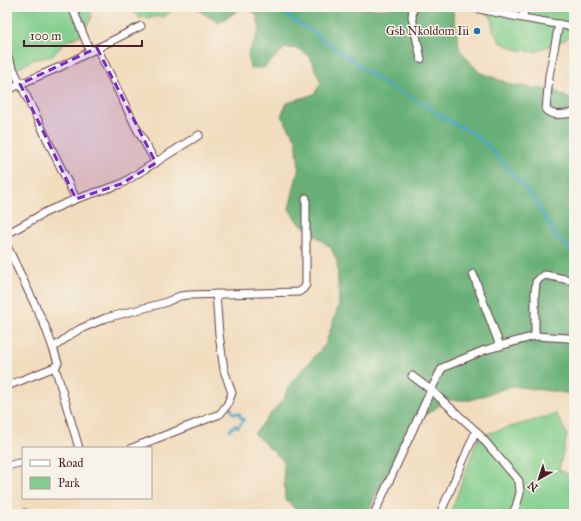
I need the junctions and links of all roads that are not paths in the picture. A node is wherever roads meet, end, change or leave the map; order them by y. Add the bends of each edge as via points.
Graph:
1 (72, 7) edge
2 (413, 7) edge
3 (470, 7) edge
4 (524, 7) edge
5 (523, 18) junction
6 (559, 24) junction
7 (141, 26) dead end
8 (574, 27) edge
9 (97, 48) junction
10 (90, 51) junction
11 (7, 56) edge
12 (421, 59) dead end
13 (20, 84) junction
14 (7, 91) edge
15 (574, 113) edge
16 (199, 135) dead end
17 (156, 162) junction
18 (306, 198) dead end
19 (76, 199) junction
20 (7, 234) edge
21 (7, 246) edge
22 (473, 274) dead end
23 (574, 281) edge
24 (216, 294) junction
25 (535, 336) junction
26 (574, 340) edge
27 (500, 346) junction
28 (53, 348) junction
29 (54, 367) junction
30 (412, 376) dead end
31 (7, 386) edge
32 (431, 390) junction
33 (476, 431) junction
34 (79, 447) edge
35 (135, 447) edge
36 (22, 462) edge
37 (7, 466) edge
38 (374, 514) edge
39 (440, 514) edge
40 (512, 514) edge

1 - 10 street
2 - 12 street via 412,17
3 - 5 street
4 - 5 street
5 - 6 street
6 - 8 street
6 - 15 street via 549,76 546,110 557,115
7 - 9 street
9 - 10 street
9 - 17 street
10 - 13 street
11 - 13 street
13 - 14 street
13 - 19 street
16 - 17 street
17 - 19 street via 121,184
18 - 24 street via 306,285 303,289 299,292
19 - 20 street
21 - 28 street
22 - 27 street
23 - 25 street via 545,275 536,282
24 - 28 street via 180,296 164,303 106,318 80,329
24 - 35 street via 224,370 232,393 227,405 220,414
25 - 26 street
25 - 27 street
27 - 32 street via 444,367
28 - 29 street via 58,364
29 - 31 street
29 - 34 street
30 - 32 street
32 - 33 street
32 - 38 street
33 - 39 street
33 - 40 street via 519,481 520,493
36 - 37 street

